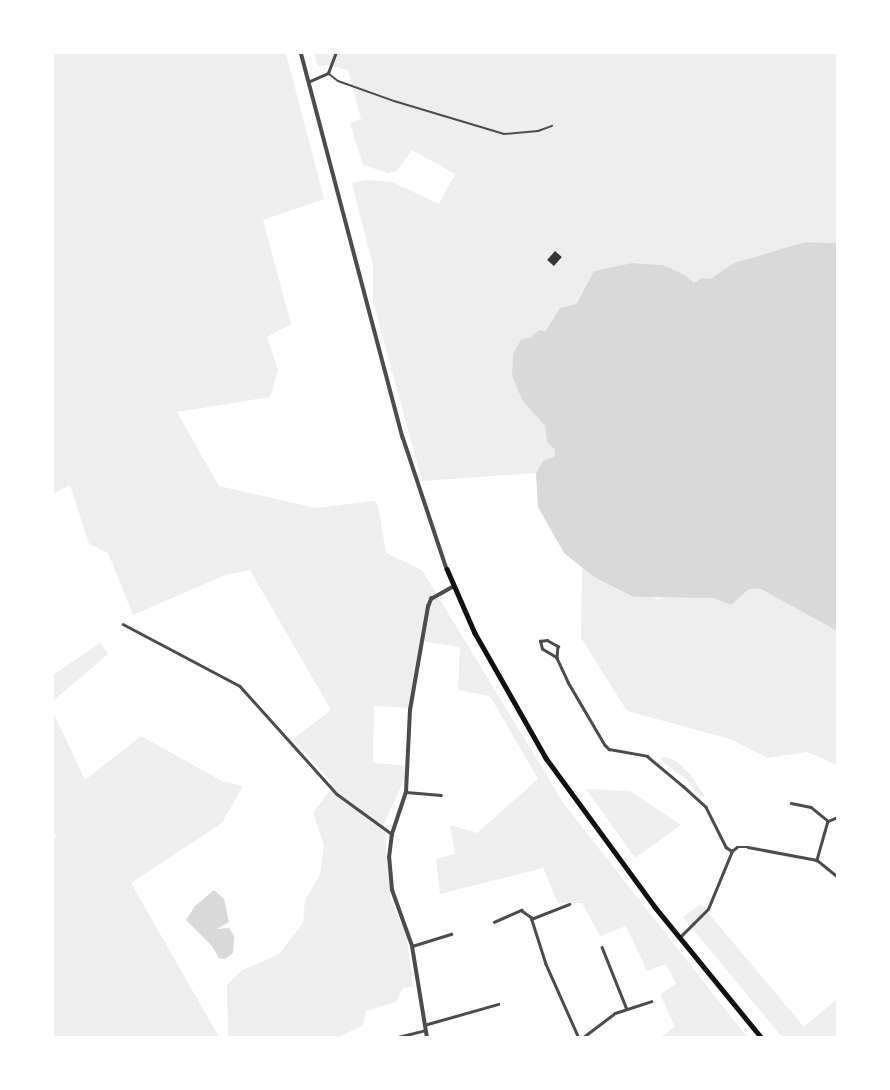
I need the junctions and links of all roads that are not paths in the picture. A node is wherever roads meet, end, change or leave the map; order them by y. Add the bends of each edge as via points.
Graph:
1 (301, 52) edge
2 (336, 52) edge
3 (328, 74) junction
4 (309, 82) junction
5 (552, 126) dead end
6 (447, 569) joint
7 (454, 586) junction
8 (123, 624) dead end
9 (557, 658) junction
10 (407, 792) junction
11 (441, 795) dead end
12 (791, 803) dead end
13 (838, 817) edge
14 (828, 821) junction
15 (392, 834) junction
16 (732, 851) junction
17 (817, 860) junction
18 (838, 877) edge
19 (569, 904) dead end
20 (531, 919) junction
21 (494, 922) dead end
22 (451, 933) dead end
23 (679, 939) junction
24 (412, 946) junction
25 (602, 947) dead end
26 (651, 1001) dead end
27 (498, 1004) dead end
28 (626, 1007) junction
29 (425, 1028) junction
30 (394, 1038) edge
31 (427, 1038) edge
32 (581, 1038) edge
33 (762, 1038) edge

1 - 4 street
2 - 3 street
3 - 4 street
3 - 5 lane via 394,101 504,134
4 - 6 street via 402,437
6 - 7 main road
7 - 10 street via 431,598 428,607 410,710
7 - 23 main road via 480,643 546,758
8 - 15 street via 240,686 337,794
9 - 9 street via 558,646 540,641 542,649
9 - 16 street via 605,745 647,756 683,786 706,807
10 - 11 street
10 - 15 street
12 - 14 street via 811,807
13 - 14 street
14 - 17 street
15 - 24 street via 392,890
16 - 17 street via 748,847
16 - 23 street via 708,909
17 - 18 street
19 - 20 street
20 - 21 street via 522,910
20 - 32 street via 546,964
22 - 24 street
23 - 33 main road
24 - 29 street
25 - 28 street
26 - 28 street
27 - 29 street
28 - 32 street
29 - 30 street
29 - 31 street

